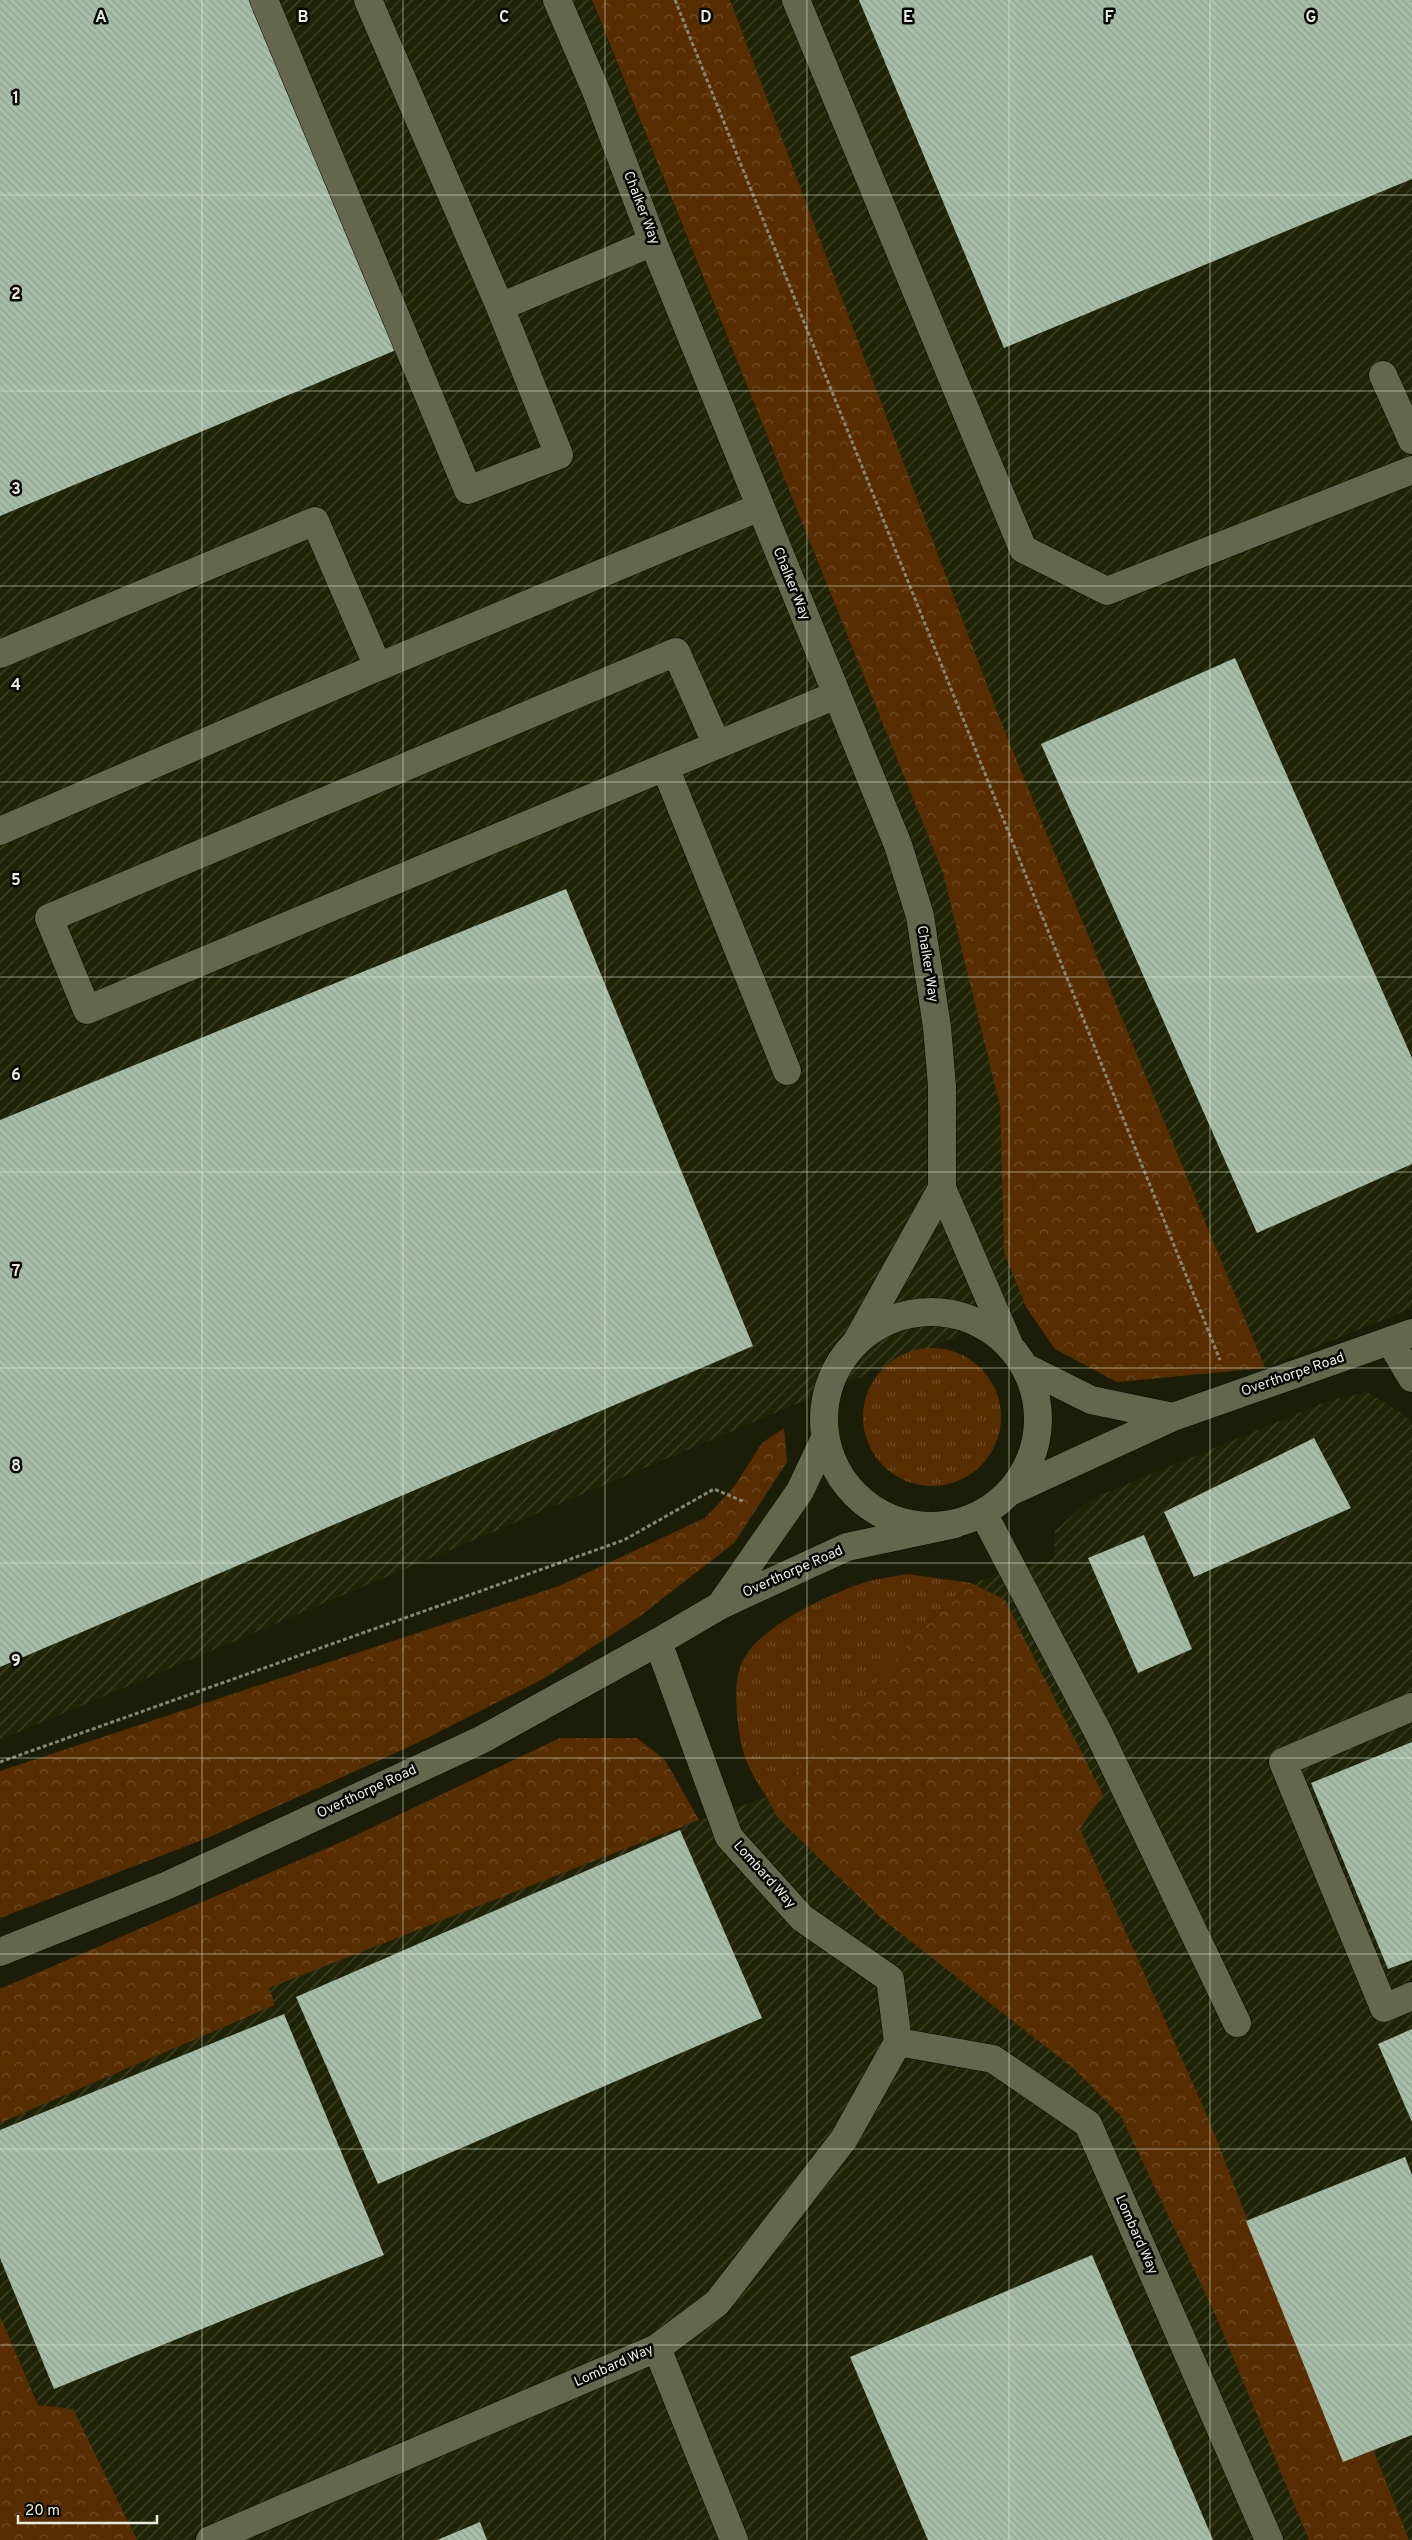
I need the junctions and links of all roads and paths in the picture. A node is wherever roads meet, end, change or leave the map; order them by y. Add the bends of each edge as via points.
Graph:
1 (264, 0) edge
2 (368, 0) edge
3 (557, 0) edge
4 (675, 0) edge
5 (796, 0) edge
6 (653, 242) junction
7 (500, 307) junction
8 (1383, 375) dead end
9 (1412, 440) edge
10 (1412, 470) edge
11 (760, 507) junction
12 (0, 654) edge
13 (378, 667) junction
14 (836, 695) junction
15 (717, 745) junction
16 (665, 767) junction
17 (0, 831) edge
18 (788, 1071) dead end
19 (942, 1188) junction
20 (1401, 1337) edge
21 (857, 1341) junction
22 (1008, 1342) junction
23 (1027, 1368) junction
24 (1412, 1378) edge
25 (1236, 1395) junction
26 (1173, 1417) junction
27 (825, 1438) junction
28 (1012, 1491) junction
29 (983, 1513) junction
30 (782, 1517) junction
31 (955, 1524) junction
32 (721, 1605) junction
33 (658, 1642) junction
34 (1412, 1707) edge
35 (0, 1762) edge
36 (0, 1952) edge
37 (1412, 1996) edge
38 (1237, 2023) dead end
39 (898, 2042) junction
40 (657, 2348) junction
41 (210, 2540) edge
42 (734, 2540) edge
43 (1269, 2540) edge

1 - 7 street via 468,490 559,455
2 - 7 street
3 - 6 street, Chalker Way via 596,91
4 - 25 path
5 - 10 street via 1024,549 1107,591
6 - 7 street
6 - 11 street, Chalker Way
8 - 9 street
11 - 13 street
11 - 14 street, Chalker Way
12 - 13 street via 315,521
13 - 17 street
14 - 15 street
14 - 19 street, Chalker Way via 898,845 920,916 937,1027 942,1086
15 - 16 street
15 - 16 street via 676,652 49,918 87,1010
16 - 18 street
19 - 21 street, Chalker Way
19 - 22 street, Chalker Way
20 - 24 street
20 - 25 street, Overthorpe Road
21 - 22 street via 884,1322 916,1312 949,1312 981,1323
21 - 27 street via 835,1369 824,1403
22 - 23 street
23 - 26 street via 1091,1400
23 - 28 street via 1038,1399 1039,1432 1030,1464
25 - 26 street, Overthorpe Road
26 - 28 street, Overthorpe Road
27 - 30 street, Overthorpe Road via 800,1491
27 - 31 street via 837,1471 858,1498 887,1517 920,1526
28 - 29 street
29 - 31 street
29 - 38 street via 1099,1734
30 - 32 street, Overthorpe Road
30 - 35 path via 714,1489 624,1540
31 - 32 street, Overthorpe Road via 846,1547
32 - 33 street, Overthorpe Road
33 - 36 street, Overthorpe Road via 481,1740 168,1885
33 - 39 street, Lombard Way via 729,1837 802,1918 890,1979
34 - 37 street via 1283,1762 1384,2008
39 - 40 street, Lombard Way via 844,2139 723,2295
39 - 43 street, Lombard Way via 993,2059 1088,2124
40 - 41 street, Lombard Way
40 - 42 street

